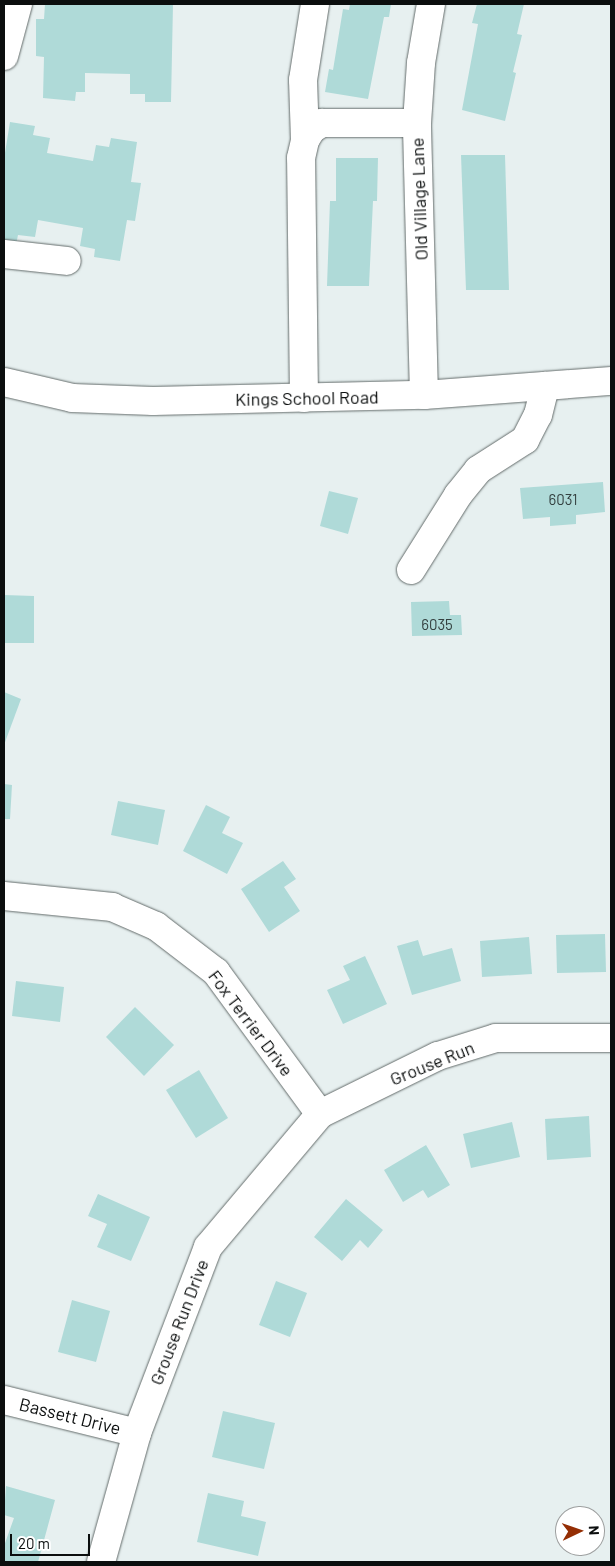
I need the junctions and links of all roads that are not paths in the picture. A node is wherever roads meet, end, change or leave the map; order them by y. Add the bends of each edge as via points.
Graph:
1 (18, 4) edge
2 (315, 4) edge
3 (431, 4) edge
4 (4, 56) edge
5 (417, 123) junction
6 (305, 140) junction
7 (4, 254) edge
8 (67, 261) dead end
9 (611, 381) edge
10 (4, 382) edge
11 (545, 386) junction
12 (424, 395) junction
13 (304, 398) junction
14 (411, 570) dead end
15 (4, 896) edge
16 (611, 1038) edge
17 (320, 1114) junction
18 (4, 1400) edge
19 (136, 1433) junction
20 (101, 1562) edge

1 - 4 street
2 - 6 street via 303,80
3 - 5 street, Old Village Lane via 421,63
5 - 6 street via 322,124 312,129
5 - 12 street, Old Village Lane
6 - 13 street via 301,158
7 - 8 street
9 - 11 street, Kings School Road
10 - 13 street, Kings School Road via 81,398 153,402
11 - 12 street, Kings School Road
11 - 14 street via 538,415 525,440 478,470
12 - 13 street, Kings School Road
15 - 17 street, Fox Terrier Drive via 112,907 156,926 216,972
16 - 17 street, Grouse Run via 496,1038 438,1056
17 - 19 street, Grouse Run Drive via 208,1247
18 - 19 street, Bassett Drive
19 - 20 street, Grouse Run Drive

